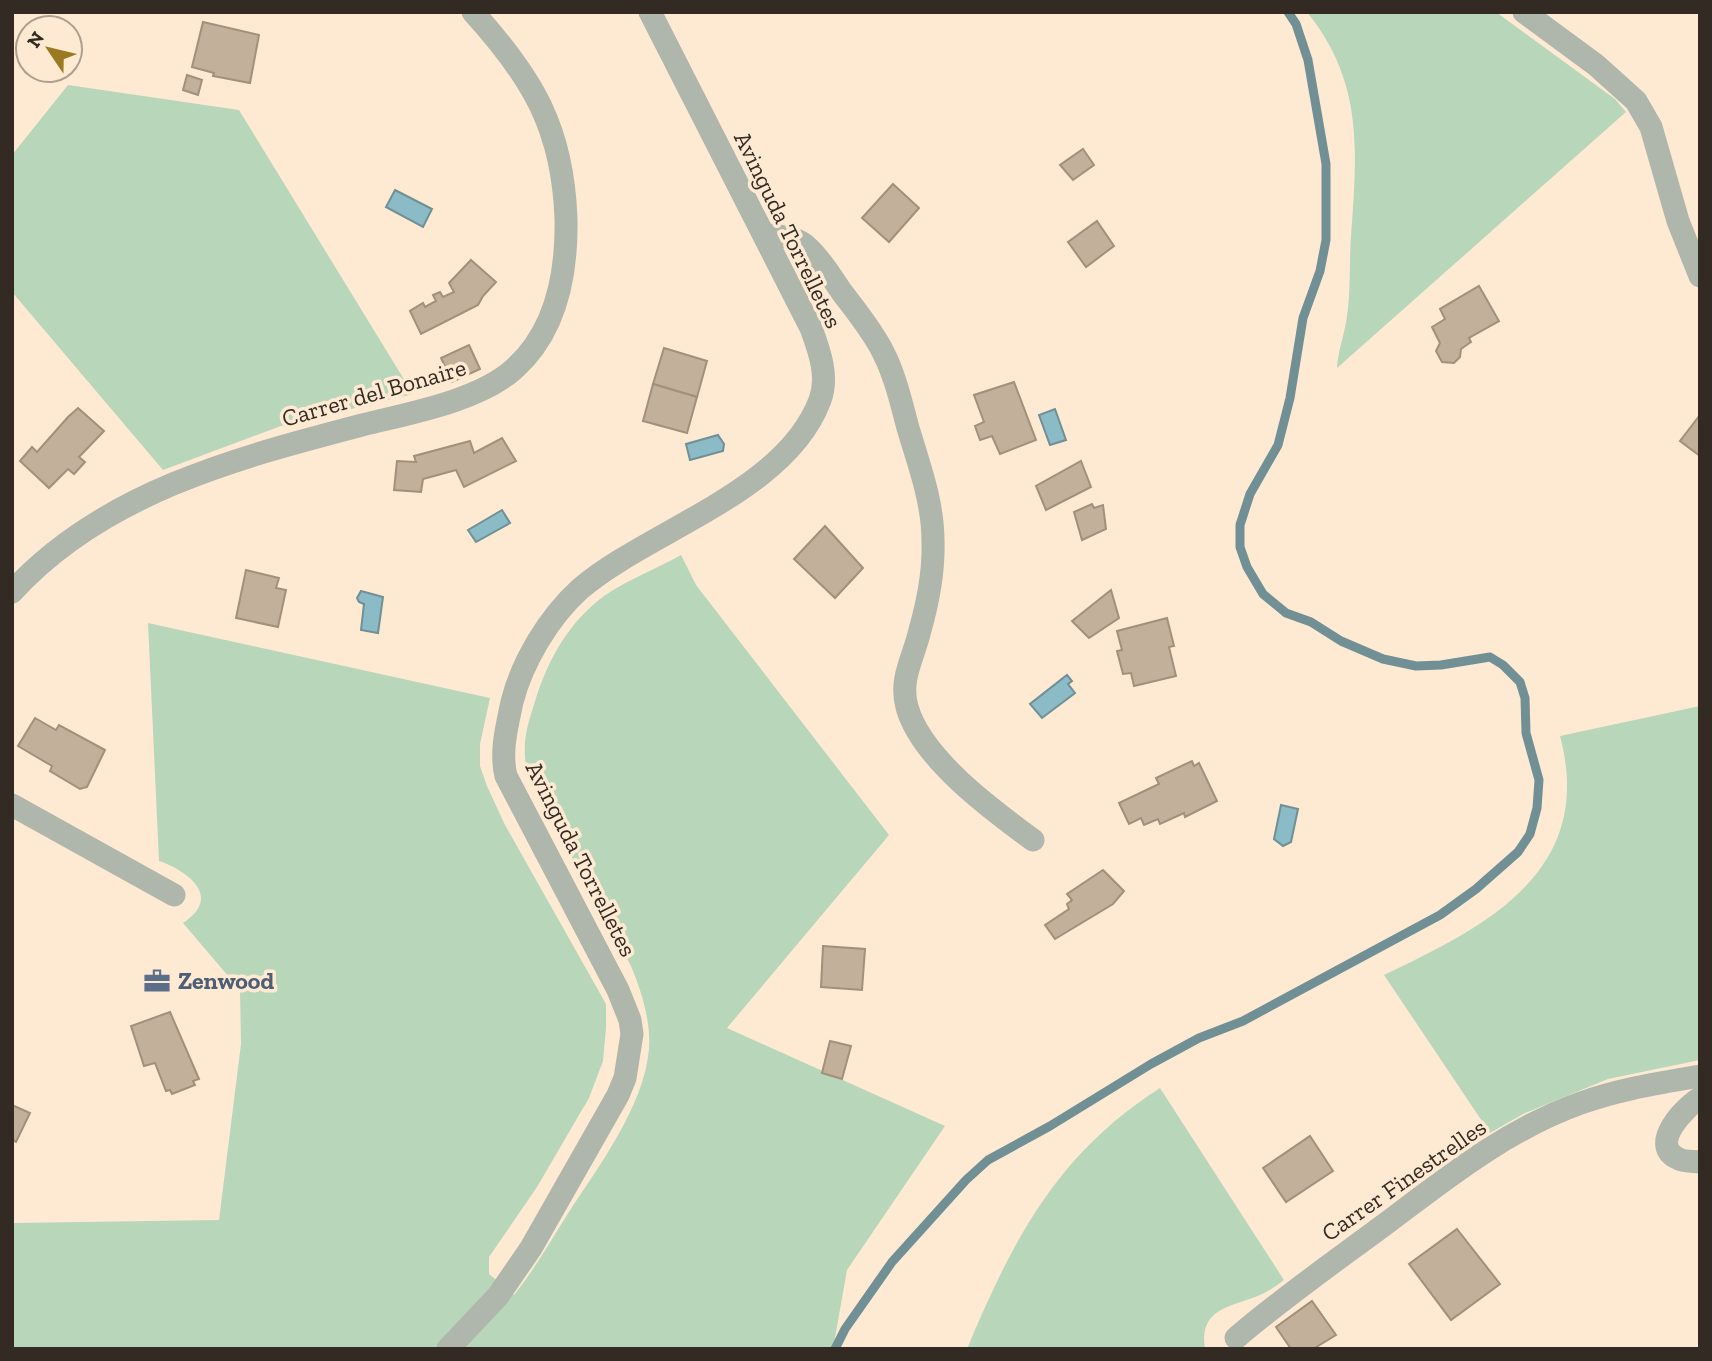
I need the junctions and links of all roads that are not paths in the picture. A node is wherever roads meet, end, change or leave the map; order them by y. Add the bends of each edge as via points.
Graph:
1 (473, 12) edge
2 (650, 12) edge
3 (1524, 12) edge
4 (764, 235) junction
5 (1700, 276) edge
6 (12, 592) edge
7 (12, 805) edge
8 (1033, 840) dead end
9 (174, 895) dead end
10 (1700, 1076) edge
11 (1700, 1098) edge
12 (1700, 1162) edge
13 (1237, 1338) dead end
14 (448, 1349) edge

1 - 6 street, Carrer del Bonaire via 537,97 554,134 563,187 566,258 558,299 524,359 500,380 472,394 268,450 167,487 87,528
2 - 4 street, Avinguda Torrelletes
3 - 5 street via 1597,65 1636,101 1651,127 1678,221
4 - 8 street via 805,245 877,340 898,393 927,492 933,542 925,611 906,671 909,716 946,767
4 - 14 street, Avinguda Torrelletes via 817,346 823,381 812,416 793,443 761,474 578,591 545,633 517,683 506,733 506,776 618,990 630,1020 631,1048 613,1104 545,1226 498,1296
7 - 9 street
10 - 13 street, Carrer Finestrelles via 1610,1094 1518,1132 1460,1167
11 - 12 street via 1676,1119 1668,1144 1676,1158

